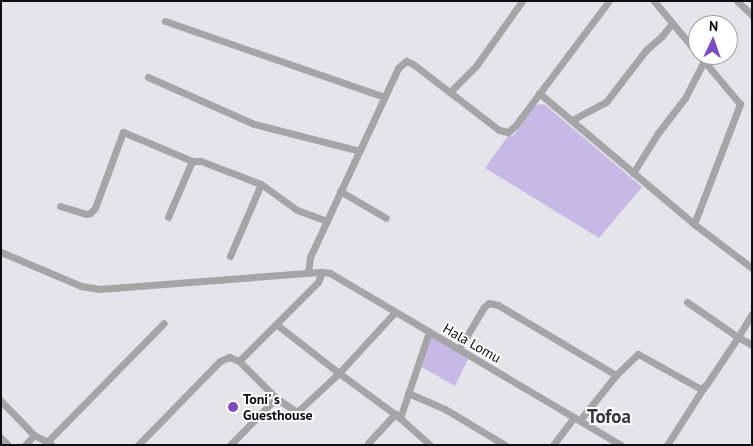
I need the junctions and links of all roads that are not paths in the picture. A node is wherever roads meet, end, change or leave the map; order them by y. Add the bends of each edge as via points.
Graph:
1 (522, 1) edge
2 (609, 1) edge
3 (654, 1) edge
4 (737, 1) edge
5 (752, 15) edge
6 (165, 21) dead end
7 (672, 23) junction
8 (688, 42) edge
9 (702, 65) edge
10 (707, 65) edge
11 (148, 77) dead end
12 (450, 92) junction
13 (540, 93) junction
14 (384, 97) junction
15 (572, 120) junction
16 (360, 152) junction
17 (192, 161) junction
18 (633, 173) junction
19 (261, 184) junction
20 (340, 191) junction
21 (60, 206) dead end
22 (168, 216) dead end
23 (386, 218) dead end
24 (327, 221) junction
25 (694, 224) junction
26 (1, 252) edge
27 (230, 256) dead end
28 (752, 268) edge
29 (322, 272) junction
30 (308, 273) junction
31 (687, 302) dead end
32 (395, 312) junction
33 (752, 314) edge
34 (164, 324) dead end
35 (276, 324) junction
36 (429, 332) junction
37 (738, 337) junction
38 (752, 345) edge
39 (459, 349) junction
40 (239, 361) junction
41 (339, 373) junction
42 (616, 375) junction
43 (704, 387) junction
44 (408, 393) junction
45 (276, 398) junction
46 (1, 401) edge
47 (398, 416) junction
48 (577, 418) junction
49 (34, 435) junction
50 (1, 438) edge
51 (50, 443) edge
52 (368, 443) dead end
53 (8, 445) edge
54 (25, 445) edge
55 (138, 445) edge
56 (230, 445) edge
57 (430, 445) edge
58 (505, 445) edge
59 (553, 445) edge
60 (621, 445) edge
61 (667, 445) edge

1 - 12 street via 476,66
2 - 13 street
3 - 7 street
4 - 5 street
6 - 14 street
7 - 8 street
7 - 15 street via 646,50 606,102
9 - 18 street via 685,98
10 - 25 street via 740,104
11 - 16 street via 254,124
12 - 13 street via 499,130 508,132
12 - 14 street via 406,62 398,68
13 - 15 street
14 - 16 street
15 - 18 street
16 - 20 street
17 - 19 street via 201,161
17 - 21 street via 123,132 95,208 86,214
17 - 22 street
18 - 25 street
19 - 24 street via 297,210
19 - 27 street
20 - 23 street
20 - 24 street
24 - 30 street via 310,257
25 - 28 street
26 - 30 street, Hala Lomu via 81,286 99,289
29 - 30 street, Hala Lomu
29 - 32 street, Hala Lomu via 330,273
29 - 35 street via 318,282
31 - 37 street
32 - 36 street, Hala Lomu
32 - 41 street
33 - 37 street
34 - 51 street
35 - 40 street
35 - 41 street
36 - 39 street, Hala Lomu
36 - 44 street
37 - 38 street
37 - 43 street
39 - 42 street via 489,302
39 - 48 street, Hala Lomu
40 - 45 street
40 - 55 street via 229,357 220,361
41 - 45 street via 297,412
41 - 47 street
42 - 43 street via 638,354 697,388
42 - 48 street
43 - 61 street
44 - 47 street
44 - 58 street via 445,409
45 - 56 street
46 - 49 street
47 - 52 street
47 - 57 street
48 - 59 street
48 - 60 street, Hala Lomu
49 - 51 street
49 - 54 street
50 - 53 street

